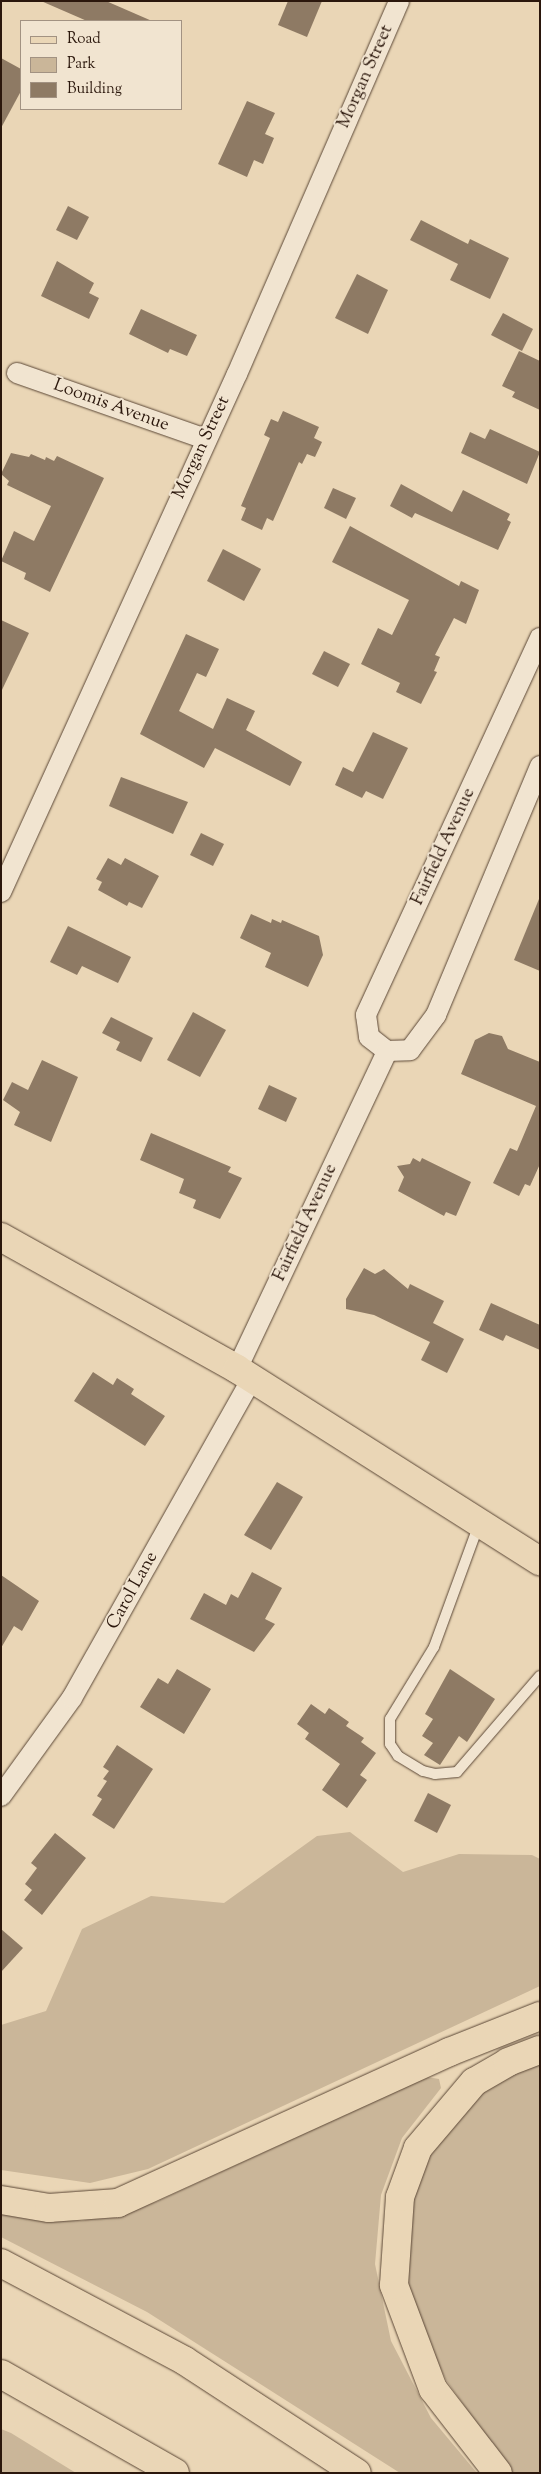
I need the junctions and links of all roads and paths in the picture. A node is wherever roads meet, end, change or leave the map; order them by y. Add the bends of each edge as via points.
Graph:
1 (399, 1) edge
2 (17, 372) dead end
3 (205, 439) junction
4 (540, 638) edge
5 (540, 766) edge
6 (1, 892) edge
7 (388, 1051) junction
8 (1, 1237) edge
9 (245, 1374) junction
10 (480, 1523) junction
11 (540, 1561) edge
12 (540, 1676) edge
13 (1, 1796) edge
14 (540, 2016) edge
15 (540, 2050) edge
16 (1, 2200) edge
17 (1, 2263) edge
18 (1, 2374) edge
19 (175, 2473) edge
20 (357, 2473) edge
21 (498, 2473) edge

1 - 3 street, Morgan Street
2 - 3 street, Loomis Avenue
3 - 6 street, Morgan Street
4 - 7 street, Fairfield Avenue via 366,1015 369,1037
5 - 7 street via 436,1015 410,1050
7 - 9 street, Fairfield Avenue
8 - 9 main road
9 - 10 main road
9 - 13 street, Carol Lane via 72,1698
10 - 11 main road
10 - 12 lane via 434,1647 390,1719 390,1744 398,1756 424,1771 435,1774 457,1772
14 - 16 main road via 449,2052 118,2202 48,2208
15 - 21 main road via 508,2062 474,2082 418,2148 400,2197 394,2285 433,2389
17 - 20 main road via 185,2361
18 - 19 main road

